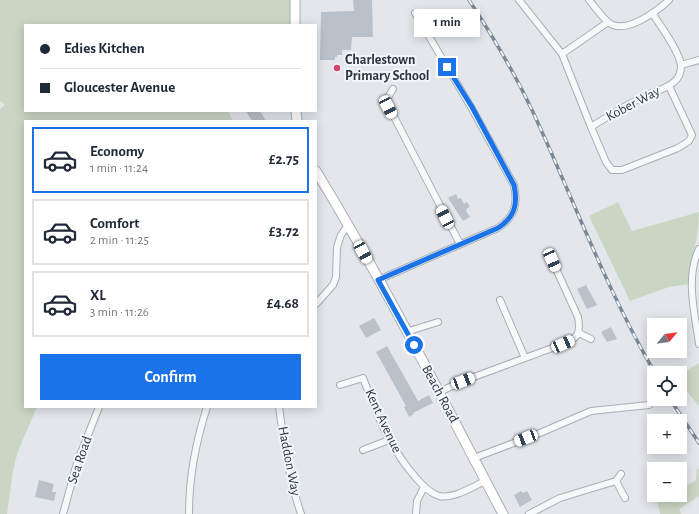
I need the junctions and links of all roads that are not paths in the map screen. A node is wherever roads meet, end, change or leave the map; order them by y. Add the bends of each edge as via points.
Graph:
1 (295, 0) edge
2 (519, 0) edge
3 (589, 0) edge
4 (669, 0) edge
5 (415, 13) dead end
6 (652, 13) junction
7 (608, 22) junction
8 (295, 24) edge
9 (562, 54) junction
10 (699, 60) edge
11 (681, 65) junction
12 (669, 86) junction
13 (393, 89) dead end
14 (591, 127) junction
15 (317, 173) edge
16 (348, 225) junction
17 (460, 244) junction
18 (699, 249) edge
19 (552, 260) dead end
20 (378, 280) junction
21 (500, 300) dead end
22 (317, 303) edge
23 (438, 322) dead end
24 (406, 332) junction
25 (578, 333) junction
26 (591, 339) dead end
27 (699, 344) edge
28 (525, 358) junction
29 (340, 385) dead end
30 (439, 392) junction
31 (647, 405) edge
32 (99, 408) edge
33 (207, 408) edge
34 (279, 408) edge
35 (389, 440) junction
36 (363, 450) dead end
37 (474, 458) junction
38 (621, 474) dead end
39 (485, 481) junction
40 (616, 481) junction
41 (424, 487) junction
42 (626, 498) dead end
43 (63, 514) edge
44 (189, 514) edge
45 (301, 514) edge
46 (416, 514) edge
47 (503, 514) edge
48 (529, 514) edge

1 - 8 street
2 - 9 street, Kober Way
3 - 7 street
4 - 6 street
5 - 17 street via 472,107 514,185 516,207 504,224
6 - 7 street via 630,26 615,26
6 - 11 street via 667,35
7 - 9 street
9 - 14 street, Kober Way
10 - 11 street
11 - 12 street, Kober Way via 678,78
12 - 14 street, Kober Way via 641,98
12 - 14 street via 692,135 689,141 678,148 622,170 612,170
13 - 17 street via 387,99 388,107
15 - 16 street, Beach Road
16 - 20 street, Beach Road
16 - 22 street via 337,247 336,277 333,285
17 - 20 street
18 - 27 street via 692,272 692,289
19 - 25 street via 578,317
20 - 24 street, Beach Road
21 - 28 street
23 - 24 street
24 - 30 street, Beach Road
25 - 26 street
25 - 28 street via 572,340
28 - 30 street
29 - 35 street, Kent Avenue via 363,378
30 - 37 street, Beach Road
31 - 37 street via 591,411 540,434
32 - 43 street, Sea Road via 77,463
33 - 44 street via 197,444
34 - 45 street, Haddon Way via 292,486
35 - 36 street
35 - 41 street, Kent Avenue
37 - 39 street, Beach Road
38 - 40 street
39 - 41 street, Kent Avenue via 448,496 439,496
39 - 47 street, Beach Road
40 - 42 street
40 - 48 street via 560,498
41 - 46 street via 417,500

